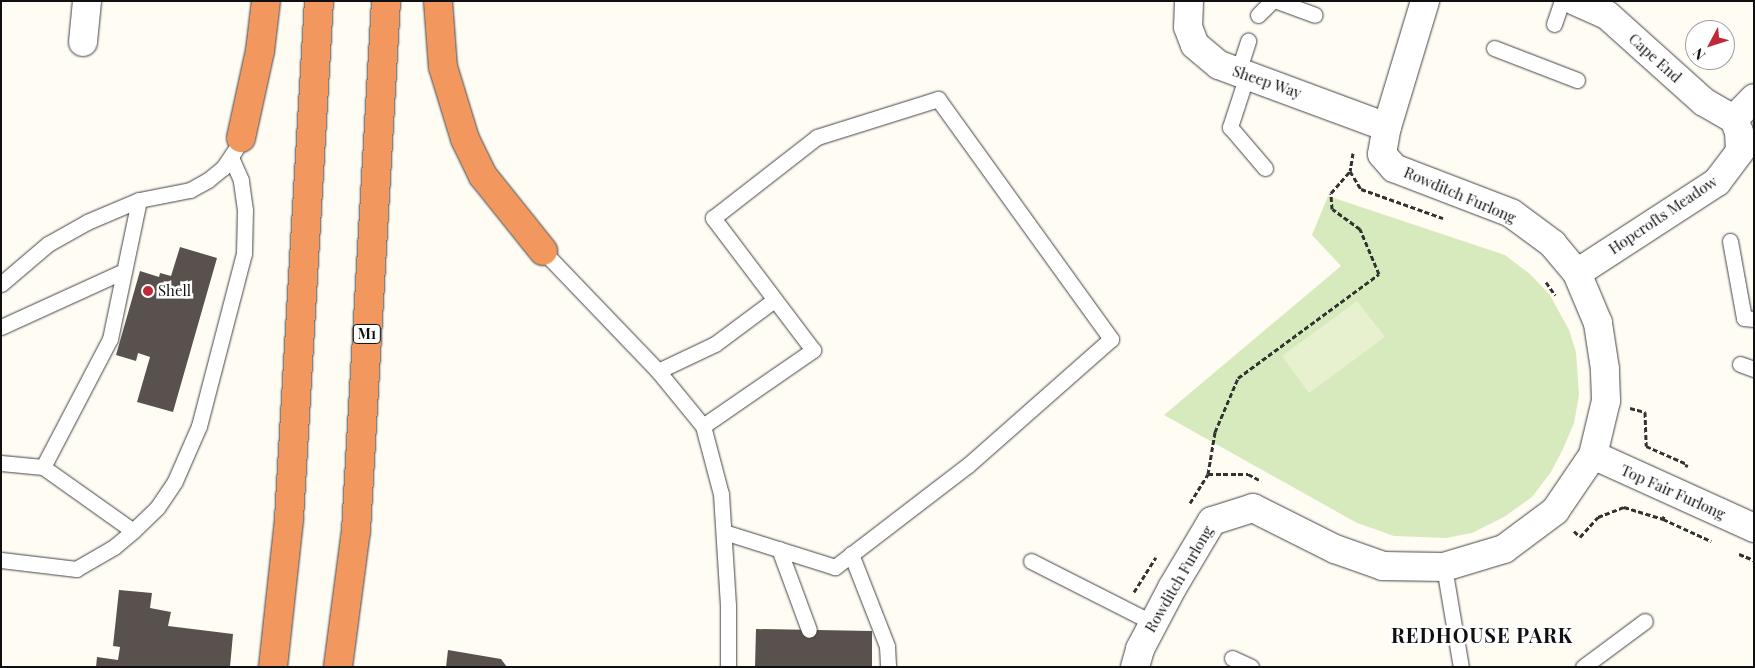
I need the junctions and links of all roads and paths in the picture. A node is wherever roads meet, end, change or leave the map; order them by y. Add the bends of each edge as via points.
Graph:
1 (87, 1) edge
2 (266, 1) edge
3 (319, 1) edge
4 (386, 1) edge
5 (438, 1) edge
6 (1190, 1) edge
7 (1272, 1) edge
8 (1277, 1) edge
9 (1425, 1) edge
10 (1562, 1) edge
11 (1574, 1) edge
12 (1603, 7) edge
13 (1258, 15) dead end
14 (1315, 15) dead end
15 (1554, 24) dead end
16 (1248, 41) dead end
17 (83, 42) dead end
18 (1494, 48) dead end
19 (1242, 73) junction
20 (1577, 80) dead end
21 (1754, 98) edge
22 (1362, 115) junction
23 (1734, 118) junction
24 (1387, 127) junction
25 (236, 148) junction
26 (1265, 168) dead end
27 (1350, 170) junction
28 (139, 200) junction
29 (1451, 221) dead end
30 (1730, 241) dead end
31 (543, 251) joint
32 (124, 271) junction
33 (1541, 274) dead end
34 (1577, 274) junction
35 (1, 284) edge
36 (773, 301) junction
37 (1559, 301) dead end
38 (1754, 319) edge
39 (1, 327) edge
40 (658, 371) junction
41 (703, 426) junction
42 (1593, 455) junction
43 (1, 463) edge
44 (43, 467) junction
45 (1208, 474) junction
46 (1264, 482) dead end
47 (1187, 507) dead end
48 (1555, 511) junction
49 (1663, 519) dead end
50 (1754, 528) edge
51 (133, 531) junction
52 (724, 532) junction
53 (1161, 549) dead end
54 (779, 550) junction
55 (851, 554) junction
56 (1, 560) edge
57 (1031, 561) dead end
58 (1444, 567) junction
59 (1124, 608) junction
60 (1645, 621) dead end
61 (1153, 624) junction
62 (809, 630) dead end
63 (1232, 658) dead end
64 (273, 667) edge
65 (338, 667) edge
66 (728, 667) edge
67 (888, 667) edge
68 (1135, 667) edge
69 (1251, 667) edge
70 (1460, 667) edge
71 (1583, 667) edge

1 - 17 street
2 - 25 highway via 260,51
3 - 64 highway via 289,520
4 - 65 highway, M1 via 356,531
5 - 31 highway via 443,67 464,139 483,176
6 - 19 street, Sheep Way via 1188,27 1195,45 1219,65
7 - 13 lane
8 - 14 lane
9 - 24 street, Rowditch Furlong
10 - 15 lane
11 - 12 street, Cape End
12 - 23 street, Cape End via 1704,102
16 - 19 lane
18 - 20 lane via 1542,57
19 - 22 street, Sheep Way
19 - 26 lane via 1230,127
21 - 23 street
22 - 24 street, Sheep Way
22 - 27 path
23 - 34 street, Hopcrofts Meadow via 1740,151 1717,182
24 - 34 street, Rowditch Furlong via 1382,154 1394,168 1511,213 1553,244
25 - 28 lane via 208,180 190,190
25 - 51 lane via 243,190 244,253 199,426 175,481 157,508
27 - 29 path via 1361,189
27 - 45 path via 1331,193 1332,209 1360,229 1379,274 1238,378 1215,432
28 - 32 lane
28 - 35 lane via 112,209 48,244
30 - 38 lane via 1744,318
31 - 40 lane
32 - 39 lane
32 - 44 lane via 110,340
33 - 37 path
34 - 42 street, Rowditch Furlong via 1598,323 1605,369 1606,401
36 - 40 lane via 715,344
36 - 41 lane via 813,350
36 - 55 lane via 713,218 817,137 938,99 1111,338 968,465
40 - 41 lane
41 - 52 lane via 714,459
42 - 48 street, Rowditch Furlong
42 - 50 street, Top Fair Furlong
43 - 44 lane
44 - 51 lane
45 - 46 path via 1248,474
45 - 47 path
48 - 49 path via 1580,537 1598,517 1624,507
48 - 58 street, Rowditch Furlong via 1504,550
51 - 56 lane via 114,547 76,569
52 - 54 lane
52 - 66 lane
53 - 59 path
54 - 55 lane via 835,567
54 - 62 lane
55 - 67 lane via 888,646
57 - 59 lane
58 - 61 street, Rowditch Furlong via 1383,566 1335,549 1254,508 1212,521
58 - 70 lane
59 - 61 lane
60 - 71 lane
61 - 68 street, Rowditch Furlong via 1140,648
63 - 69 lane

